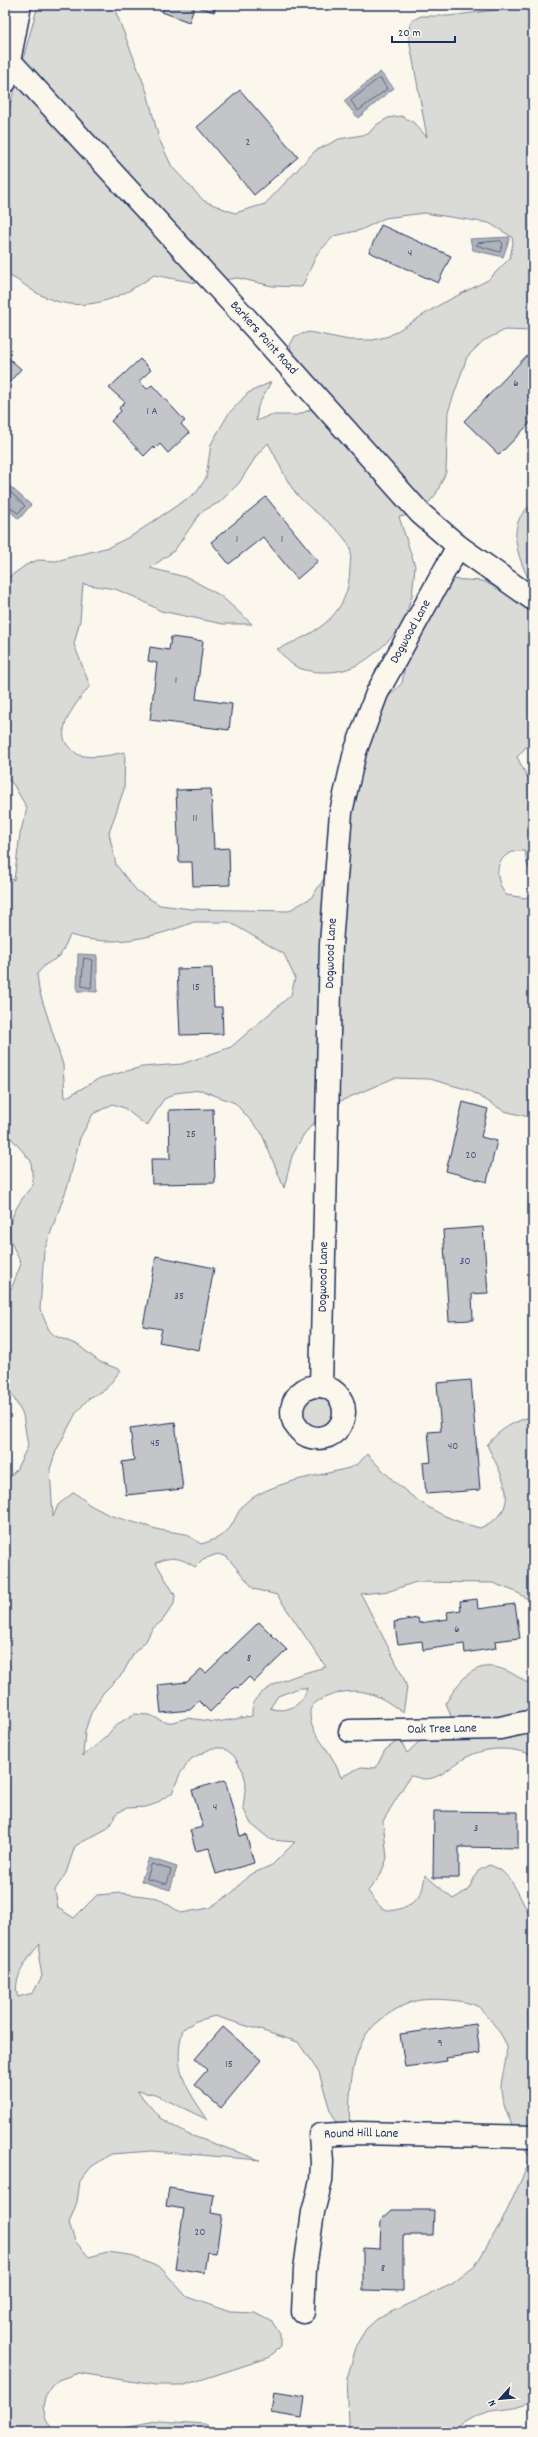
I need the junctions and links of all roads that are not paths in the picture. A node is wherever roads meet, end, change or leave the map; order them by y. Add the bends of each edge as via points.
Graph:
1 (20, 5) edge
2 (9, 60) junction
3 (5, 82) edge
4 (458, 546) junction
5 (531, 595) edge
6 (321, 1386) dead end
7 (533, 1721) edge
8 (350, 1730) dead end
9 (533, 2137) edge
10 (303, 2312) dead end

1 - 2 street
2 - 3 street
2 - 4 street, Barkers Point Road via 254,326 376,467 420,513
4 - 5 street, Barkers Point Road
4 - 6 street, Dogwood Lane via 377,692 355,752 341,812 331,944
7 - 8 street, Oak Tree Lane via 500,1728
9 - 10 street, Round Hill Lane via 358,2133 320,2135 321,2181 313,2212 305,2269

